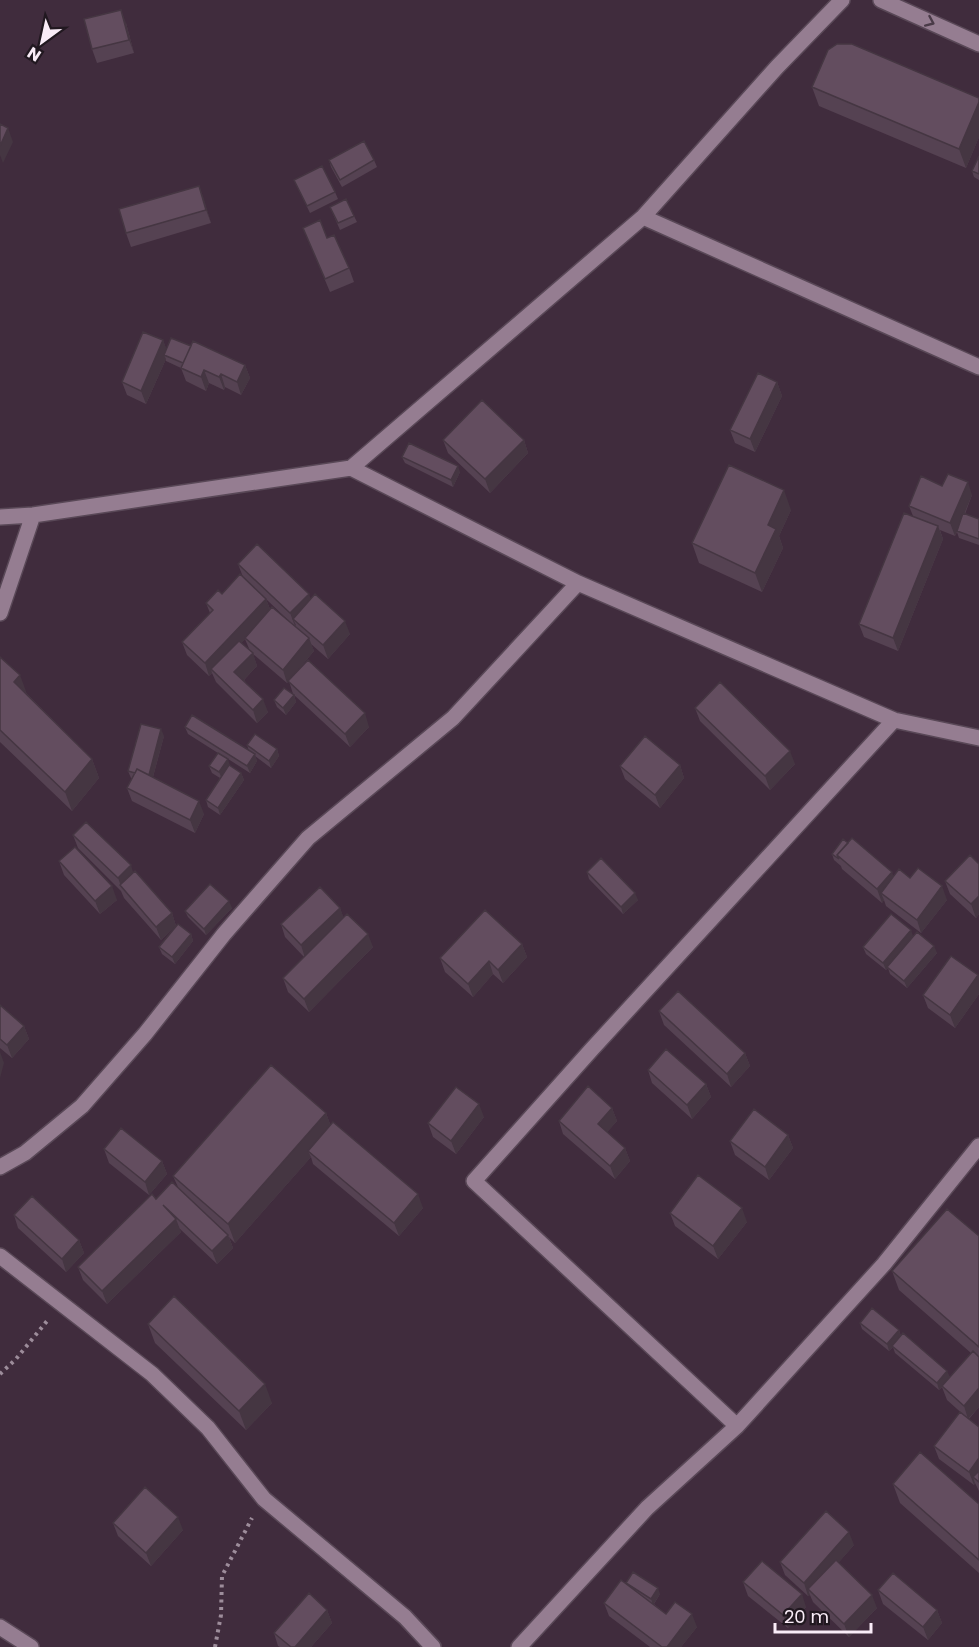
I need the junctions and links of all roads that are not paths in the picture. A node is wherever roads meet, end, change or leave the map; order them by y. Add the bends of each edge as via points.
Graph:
1 (842, 0) edge
2 (881, 0) edge
3 (979, 44) edge
4 (643, 217) junction
5 (979, 367) edge
6 (351, 468) junction
7 (33, 515) junction
8 (0, 517) edge
9 (578, 583) junction
10 (0, 613) edge
11 (894, 720) junction
12 (979, 738) edge
13 (979, 1146) edge
14 (0, 1167) edge
15 (0, 1256) edge
16 (737, 1426) junction
17 (0, 1627) edge
18 (31, 1647) edge
19 (433, 1647) edge
20 (519, 1647) edge

1 - 4 street
2 -> 3 street
4 - 5 street
4 - 6 street
6 - 7 street
6 - 9 street
7 - 8 street
7 - 10 street
9 - 11 street
9 - 14 street via 453,718 308,838 82,1106 25,1154
11 - 12 street
11 - 16 street via 474,1181
13 - 16 street via 884,1264
15 - 19 street via 152,1374 208,1428 264,1499 405,1617
16 - 20 street via 647,1508
17 - 18 street

